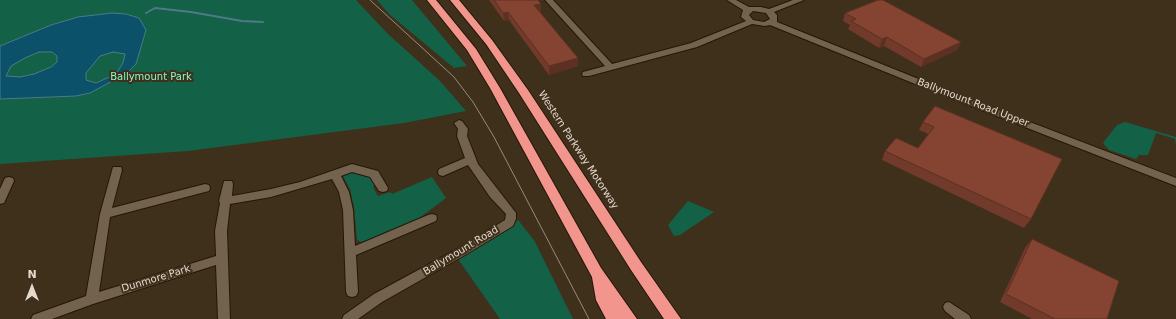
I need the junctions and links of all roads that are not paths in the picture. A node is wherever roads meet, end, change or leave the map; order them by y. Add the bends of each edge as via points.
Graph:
1 (431, 0) edge
2 (454, 0) edge
3 (549, 0) edge
4 (731, 0) edge
5 (800, 0) edge
6 (748, 10) junction
7 (769, 12) junction
8 (751, 22) junction
9 (771, 22) junction
10 (610, 67) junction
11 (586, 74) dead end
12 (459, 123) dead end
13 (470, 160) junction
14 (117, 170) dead end
15 (443, 172) dead end
16 (335, 174) junction
17 (9, 181) dead end
18 (1176, 182) edge
19 (228, 184) dead end
20 (205, 188) dead end
21 (383, 188) dead end
22 (0, 200) edge
23 (224, 201) junction
24 (105, 214) junction
25 (432, 218) dead end
26 (350, 253) junction
27 (221, 259) junction
28 (596, 272) junction
29 (352, 292) dead end
30 (92, 299) junction
31 (949, 307) dead end
32 (37, 319) edge
33 (224, 319) edge
34 (348, 319) edge
35 (614, 319) edge
36 (629, 319) edge
37 (673, 319) edge
38 (965, 319) edge

1 - 28 highway via 471,49 495,88
2 - 37 highway, Western Parkway Motorway via 489,42 524,92
3 - 10 street
4 - 6 street
5 - 7 street
6 - 7 street
6 - 8 street via 745,17
7 - 9 street via 774,18
8 - 9 street
8 - 10 street via 694,45
9 - 18 street, Ballymount Road Upper
10 - 11 street
12 - 13 street, Ballymount Road via 464,129 462,136
13 - 15 street
13 - 34 street, Ballymount Road via 511,213 509,223 378,298
14 - 24 street
16 - 21 street via 352,168 362,170 374,174
16 - 23 street via 283,190
16 - 26 street via 344,192 348,210
17 - 22 street
19 - 23 street
20 - 24 street
23 - 27 street
24 - 30 street
25 - 26 street
26 - 29 street
27 - 30 street, Dunmore Park
27 - 33 street
28 - 35 highway via 603,300
28 - 36 highway
30 - 32 street, Dunmore Park
31 - 38 street

